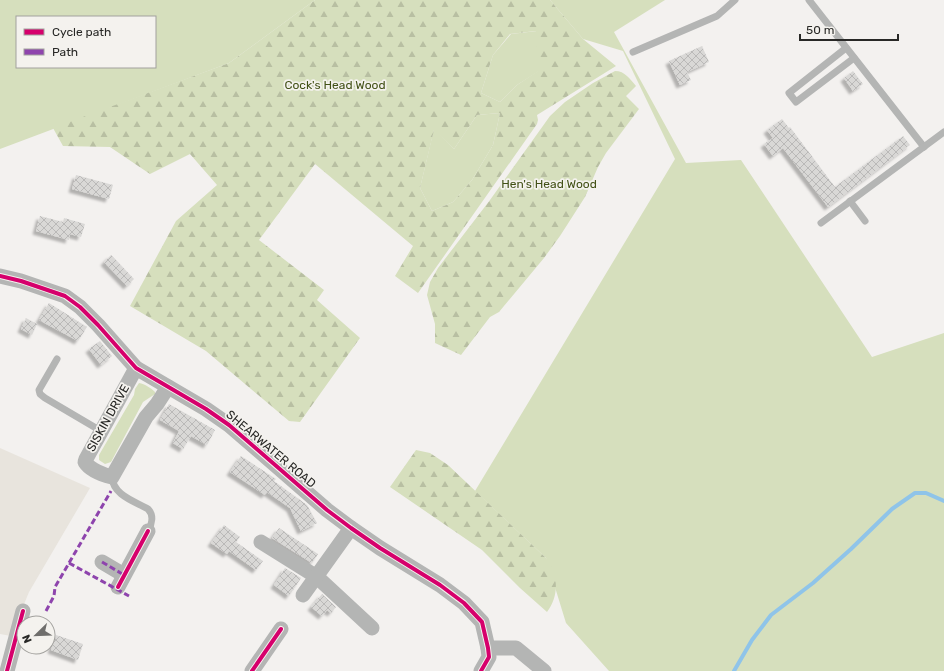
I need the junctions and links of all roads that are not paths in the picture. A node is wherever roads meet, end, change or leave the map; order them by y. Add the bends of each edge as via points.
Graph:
1 (735, 0) edge
2 (809, 0) edge
3 (846, 48) junction
4 (633, 52) dead end
5 (854, 58) junction
6 (944, 132) edge
7 (924, 147) junction
8 (850, 201) junction
9 (865, 221) dead end
10 (821, 223) dead end
11 (0, 276) edge
12 (57, 359) dead end
13 (136, 368) junction
14 (168, 387) junction
15 (101, 431) junction
16 (112, 477) junction
17 (351, 528) junction
18 (148, 531) joint
19 (261, 542) dead end
20 (102, 562) dead end
21 (317, 577) junction
22 (303, 595) dead end
23 (23, 611) dead end
24 (372, 628) dead end
25 (281, 629) dead end
26 (488, 648) junction
27 (7, 671) edge
28 (252, 671) edge
29 (481, 671) edge
30 (544, 671) edge

1 - 4 lane via 717,16
2 - 3 lane
3 - 5 lane
3 - 5 lane via 789,93 796,102
5 - 7 lane
6 - 7 lane
7 - 8 lane
8 - 9 lane
8 - 10 lane
11 - 13 street, SHEARWATER ROAD via 65,296 98,325
12 - 15 lane via 39,390 40,394
13 - 14 street, SHEARWATER ROAD
13 - 15 street, SISKIN DRIVE
14 - 16 street via 146,417 116,474
14 - 17 street, SHEARWATER ROAD via 229,425
15 - 16 street, SISKIN DRIVE via 85,462 106,476
16 - 18 lane via 117,490 151,512 152,525
17 - 21 street
17 - 26 street, SHEARWATER ROAD via 464,603 482,622
18 - 20 street via 121,581
19 - 21 street
21 - 22 street
21 - 24 street
23 - 27 street
25 - 28 street
26 - 29 street, SHEARWATER ROAD via 489,657
26 - 30 street via 516,648

